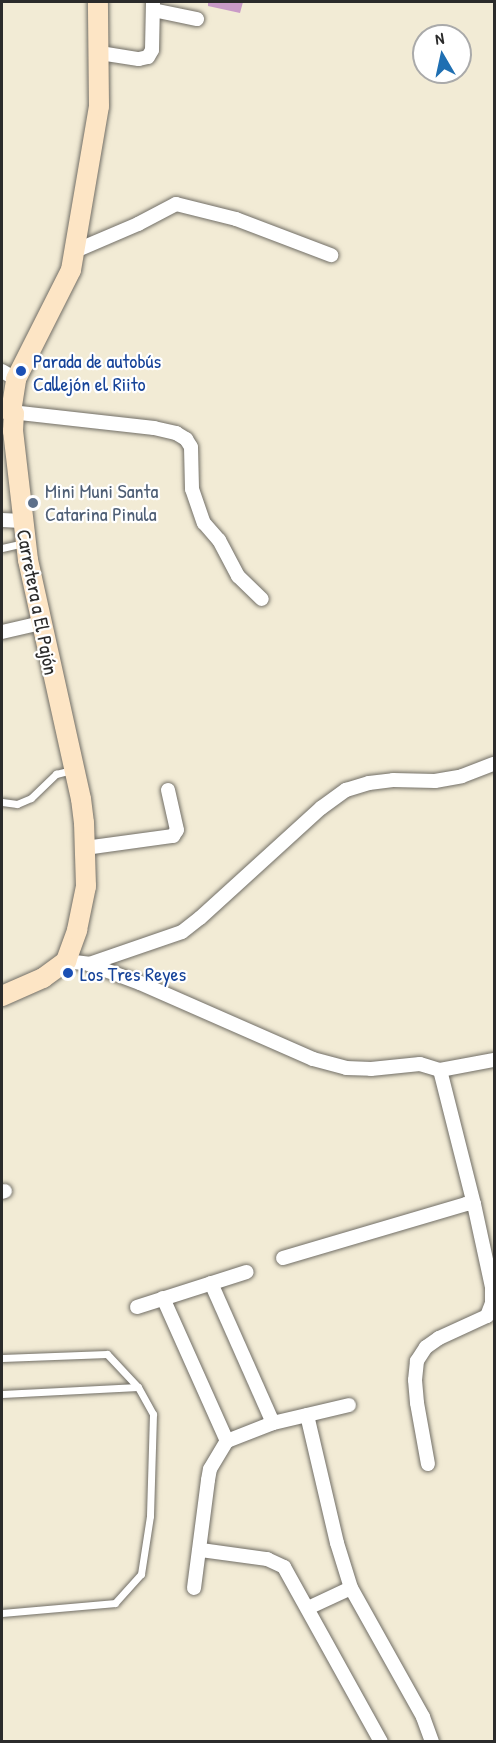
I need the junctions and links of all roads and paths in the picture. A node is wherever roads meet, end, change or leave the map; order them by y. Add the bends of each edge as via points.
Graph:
1 (98, 2) edge
2 (153, 6) edge
3 (197, 19) dead end
4 (100, 53) junction
5 (75, 251) junction
6 (331, 255) dead end
7 (9, 375) edge
8 (11, 412) junction
9 (2, 520) edge
10 (22, 521) junction
11 (25, 543) junction
12 (2, 548) edge
13 (262, 599) dead end
14 (41, 623) junction
15 (2, 632) edge
16 (495, 764) edge
17 (74, 770) junction
18 (168, 790) dead end
19 (2, 802) edge
20 (85, 848) junction
21 (66, 961) junction
22 (89, 964) junction
23 (2, 996) edge
24 (495, 1060) edge
25 (440, 1070) junction
26 (474, 1204) junction
27 (283, 1258) dead end
28 (247, 1272) dead end
29 (211, 1283) junction
30 (164, 1298) junction
31 (137, 1307) dead end
32 (2, 1358) edge
33 (138, 1387) junction
34 (2, 1394) edge
35 (349, 1405) dead end
36 (308, 1416) junction
37 (273, 1423) junction
38 (227, 1442) junction
39 (428, 1464) dead end
40 (201, 1550) junction
41 (194, 1588) dead end
42 (351, 1588) junction
43 (308, 1608) junction
44 (2, 1613) edge
45 (381, 1742) edge
46 (432, 1742) edge

1 - 4 street, Carretera a El Pajón
2 - 3 street
2 - 4 street via 152,50 148,57
4 - 5 street, Carretera a El Pajón via 99,105
5 - 6 street via 176,204 236,219
5 - 7 street, Carretera a El Pajón via 71,270
7 - 8 street, Carretera a El Pajón
8 - 10 street, Carretera a El Pajón
8 - 13 street via 154,428 186,439 191,447 192,489 204,523 219,540 238,576
9 - 10 street
10 - 11 street, Carretera a El Pajón
11 - 12 lane
11 - 14 street, Carretera a El Pajón
14 - 15 street
14 - 17 street, Carretera a El Pajón
16 - 22 street via 435,781 393,780 346,790 182,932
17 - 19 lane via 56,774 30,798 17,804
17 - 20 street, Carretera a El Pajón
18 - 20 street via 177,830 173,836
20 - 21 street, Carretera a El Pajón via 86,886
21 - 22 street
21 - 23 street via 43,978
22 - 25 street via 313,1059 346,1068 420,1064
24 - 25 street
25 - 26 street
26 - 27 street
26 - 39 street via 492,1303 487,1316 439,1338 426,1347 417,1361 417,1403
28 - 29 street
29 - 30 street
29 - 37 street
30 - 31 street
30 - 38 street
32 - 33 lane via 107,1354
33 - 34 lane
33 - 44 lane via 153,1414 150,1516 141,1574 115,1603
35 - 36 street
36 - 37 street
36 - 42 street
37 - 38 street
38 - 40 street via 210,1469
40 - 41 street
40 - 43 street via 276,1561 290,1574
42 - 43 street
42 - 46 street via 423,1717
43 - 45 street

